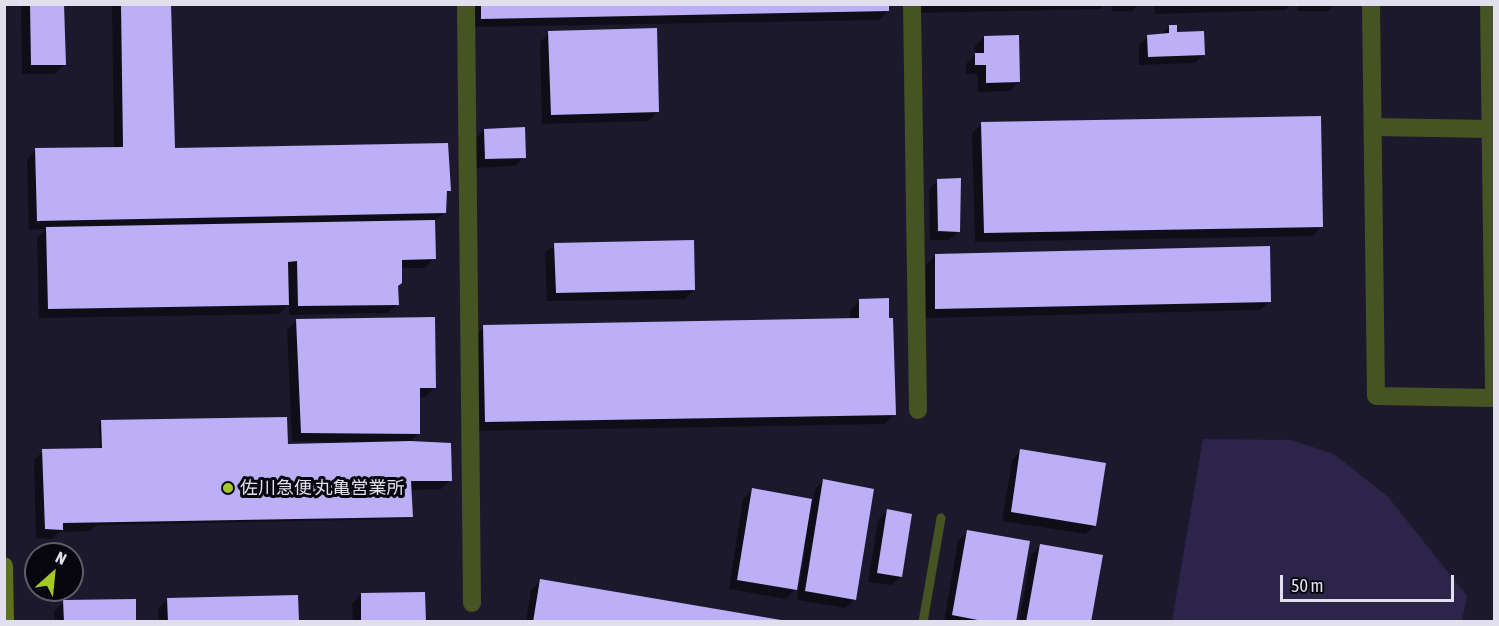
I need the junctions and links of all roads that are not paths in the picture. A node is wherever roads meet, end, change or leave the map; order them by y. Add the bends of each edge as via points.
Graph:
1 (466, 4) edge
2 (912, 4) edge
3 (1371, 4) edge
4 (1489, 4) edge
5 (1373, 127) junction
6 (1491, 129) junction
7 (1494, 389) edge
8 (1494, 398) edge
9 (918, 410) dead end
10 (941, 518) dead end
11 (4, 566) edge
12 (472, 603) dead end
13 (5, 621) edge
14 (923, 621) edge

1 - 12 street
2 - 9 street
3 - 5 street
4 - 6 street
5 - 6 street
5 - 8 street via 1376,396
6 - 7 street
10 - 14 lane
11 - 13 street

